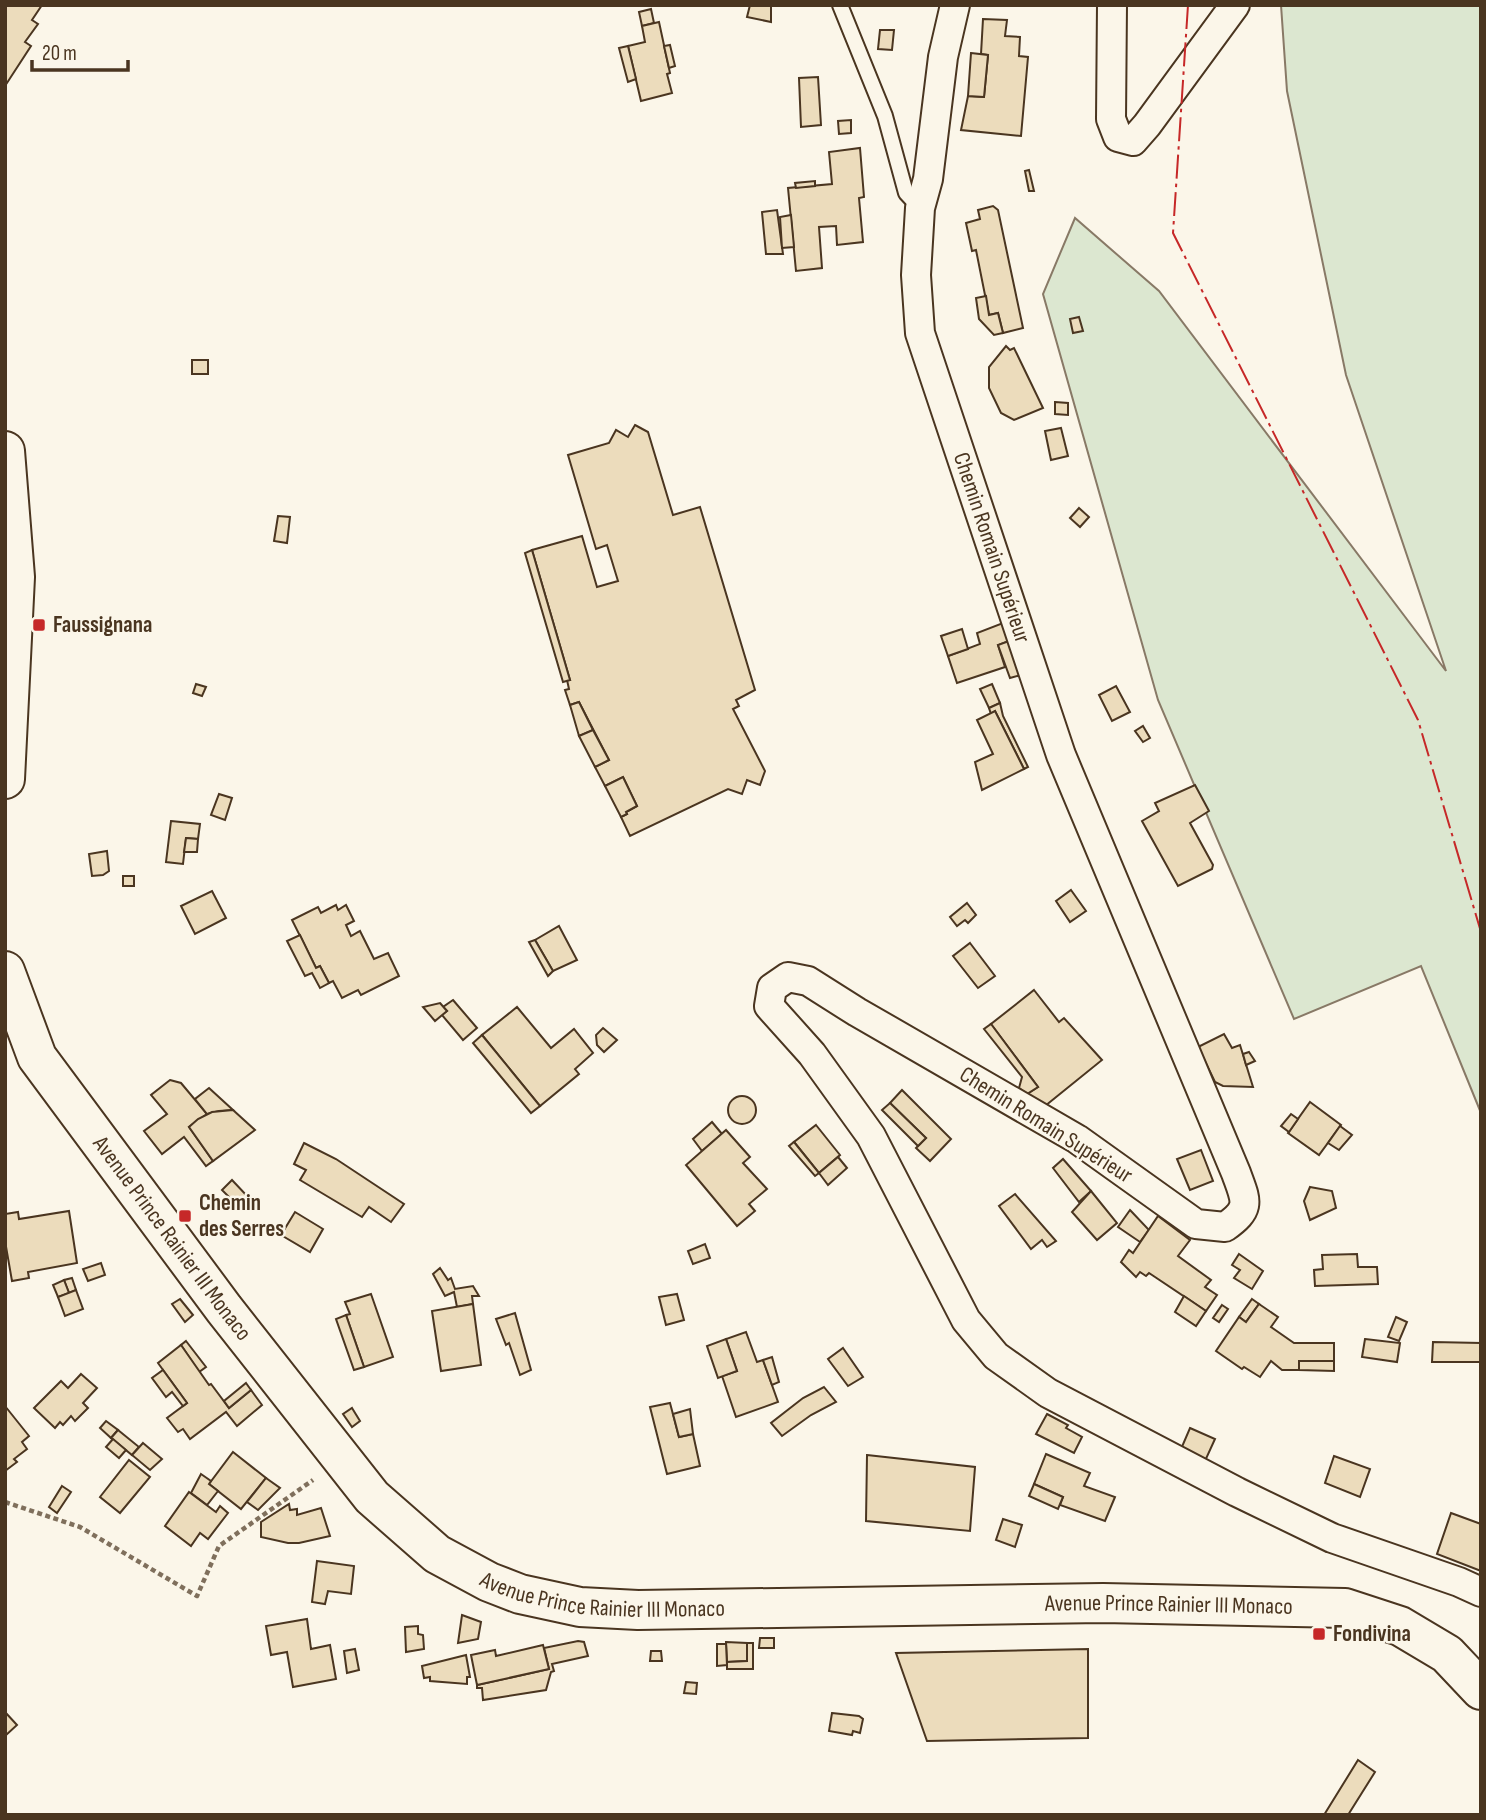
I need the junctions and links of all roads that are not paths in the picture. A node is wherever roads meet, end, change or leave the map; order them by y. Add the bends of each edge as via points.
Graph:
1 (840, 5) edge
2 (955, 5) edge
3 (1112, 5) edge
4 (1235, 5) edge
5 (920, 208) junction
6 (5, 451) edge
7 (5, 779) edge
8 (5, 971) edge
9 (1481, 1592) edge
10 (1481, 1690) edge

1 - 5 lane via 885,116 906,193
2 - 5 street, Chemin Romain Supérieur
3 - 4 street via 1111,118 1118,137 1133,141
5 - 9 street, Chemin Romain Supérieur via 916,275 920,332 1061,755 1236,1173 1245,1201 1240,1217 1225,1227 1196,1224 1077,1139 808,981 788,977 772,988 768,1006 812,1054 871,1136 966,1320 996,1356 1048,1393 1237,1492 1332,1538
6 - 7 main road via 15,577
8 - 10 main road, Avenue Prince Rainier III Monaco via 37,1057 224,1309 372,1497 437,1554 489,1582 520,1594 580,1606 638,1610 1103,1602 1345,1608 1400,1626 1447,1654

